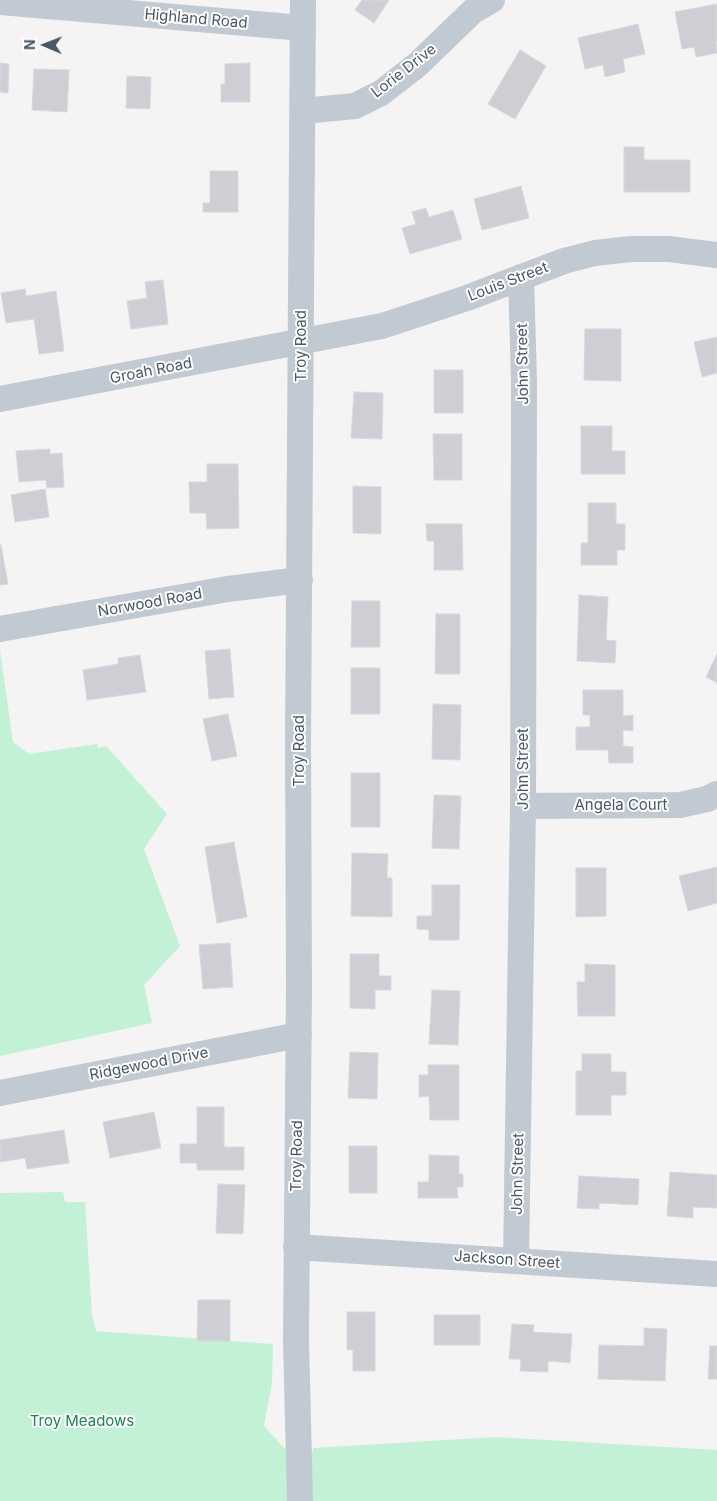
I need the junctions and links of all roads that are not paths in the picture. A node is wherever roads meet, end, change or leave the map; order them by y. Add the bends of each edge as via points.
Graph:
1 (303, 0) edge
2 (492, 0) edge
3 (0, 2) edge
4 (303, 28) junction
5 (302, 111) junction
6 (717, 255) edge
7 (521, 277) junction
8 (302, 340) junction
9 (0, 399) edge
10 (300, 580) junction
11 (0, 629) edge
12 (717, 794) edge
13 (523, 806) junction
14 (298, 1035) junction
15 (0, 1092) edge
16 (296, 1247) junction
17 (516, 1261) junction
18 (717, 1274) edge
19 (300, 1501) edge

1 - 4 street, Troy Road
2 - 5 street, Lorie Drive via 473,11 417,65 382,93 355,106
3 - 4 street, Highland Road
4 - 5 street, Troy Road
5 - 8 street, Troy Road
6 - 7 street, Louis Street via 669,249 631,249 564,261
7 - 8 street, Louis Street via 382,326
7 - 13 street, John Street via 524,381
8 - 9 street, Groah Road
8 - 10 street, Troy Road
10 - 11 street, Norwood Road via 228,589
10 - 14 street, Troy Road
12 - 13 street, Angela Court via 680,805
13 - 17 street, John Street
14 - 15 street, Ridgewood Drive
14 - 16 street, Troy Road
16 - 17 street, Jackson Street
16 - 19 street, Troy Road
17 - 18 street, Jackson Street

